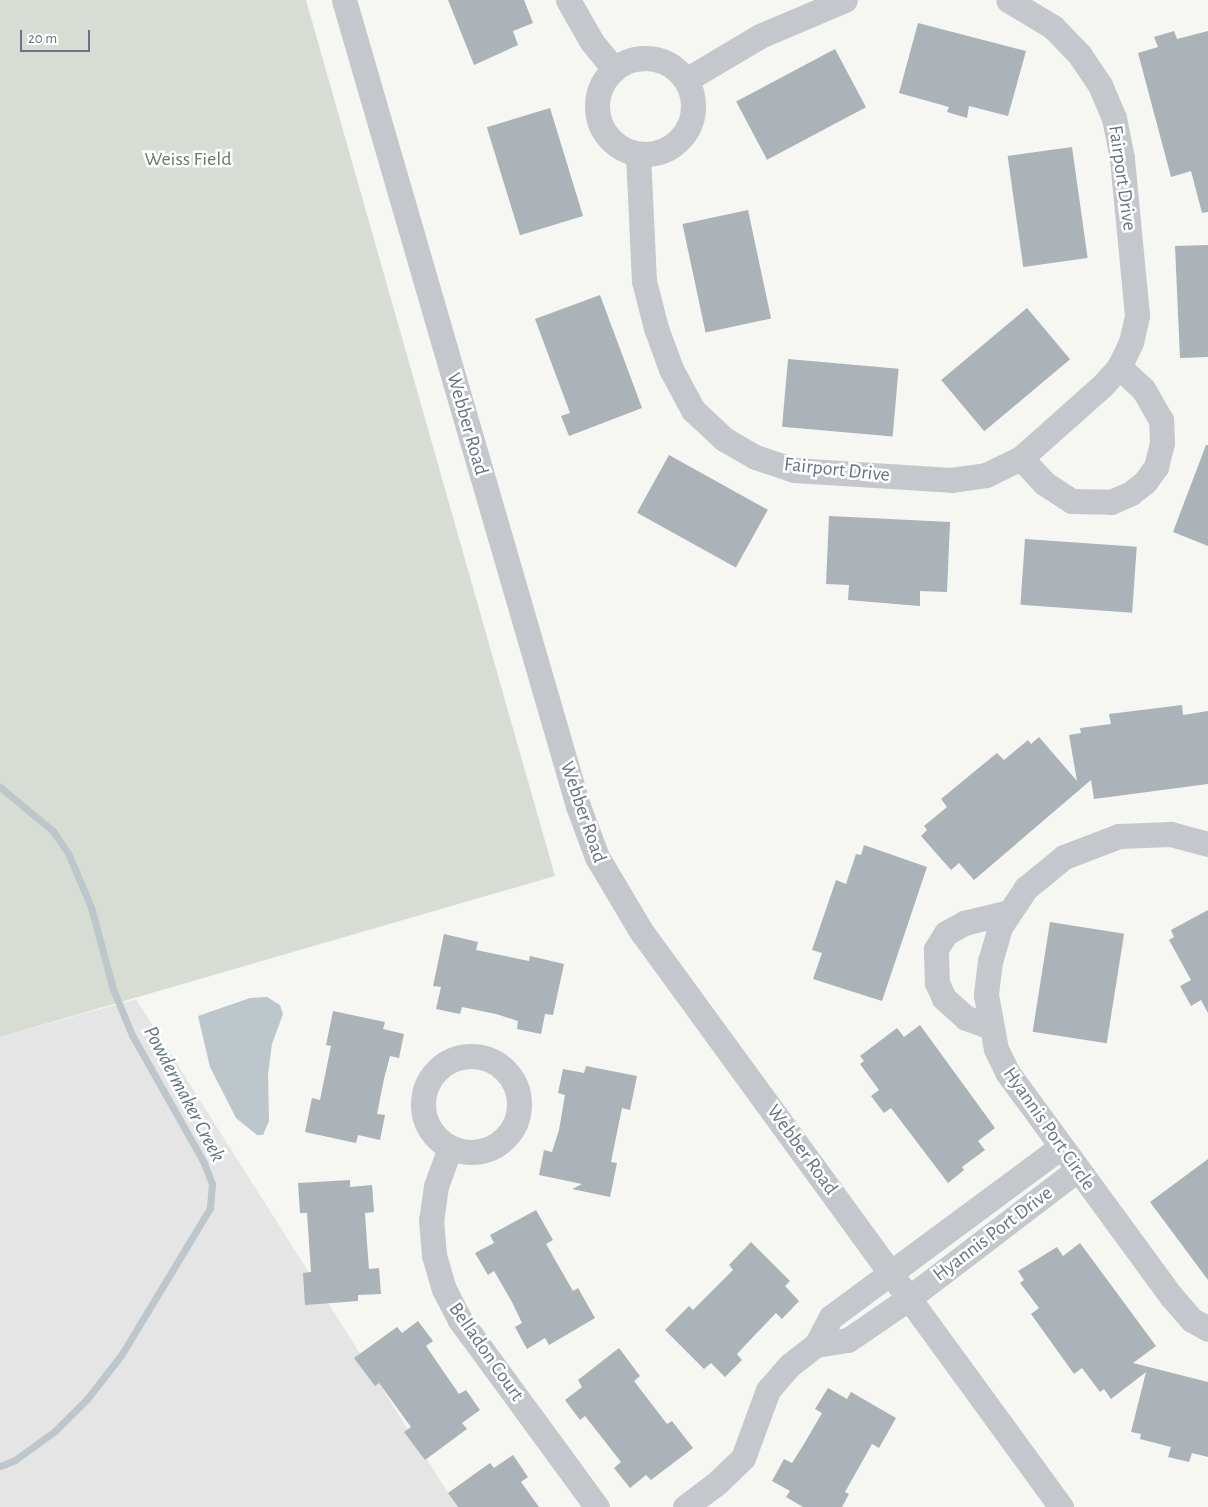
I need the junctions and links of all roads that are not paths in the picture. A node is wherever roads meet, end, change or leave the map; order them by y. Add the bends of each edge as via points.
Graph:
1 (344, 0) edge
2 (568, 0) edge
3 (845, 0) edge
4 (1008, 0) edge
5 (614, 69) junction
6 (686, 80) junction
7 (638, 154) junction
8 (1119, 367) junction
9 (1021, 458) junction
10 (1208, 844) edge
11 (1009, 912) junction
12 (991, 1027) junction
13 (1060, 1147) junction
14 (450, 1148) dead end
15 (1077, 1170) junction
16 (890, 1271) junction
17 (909, 1298) junction
18 (1208, 1329) edge
19 (816, 1345) junction
20 (597, 1507) edge
21 (685, 1507) edge
22 (1061, 1507) edge

1 - 16 street, Webber Road via 578,806 597,857 641,931
2 - 5 street via 592,42
3 - 6 street via 760,36
4 - 8 street, Fairport Drive via 1053,27 1080,54 1100,85 1114,118 1122,158 1137,290 1137,315
5 - 6 street via 632,60 652,58 671,66
5 - 7 street via 599,92 598,119 613,142
6 - 7 street via 693,110 685,132 668,148 654,154
7 - 9 street, Fairport Drive via 644,281 656,328 671,369 693,410 724,439 755,457 794,470 848,474 951,480 986,475
8 - 9 street, Fairport Drive
8 - 9 street via 1143,389 1161,420 1162,444 1156,466 1145,482 1111,502 1072,501 1044,484
10 - 11 street, Hyannis Port Circle via 1170,834 1146,833 1119,836 1088,846 1041,874
11 - 12 street, Hyannis Port Circle via 1000,927 990,961 986,995
11 - 12 street via 964,924 946,933 936,949 937,983 944,998 966,1018
12 - 13 street, Hyannis Port Circle via 1006,1072
13 - 15 street, Hyannis Port Circle
13 - 16 street, Hyannis Port Drive
14 - 20 street, Belladon Court via 436,1186 431,1220 434,1255 444,1289 460,1320
15 - 17 street, Hyannis Port Drive
15 - 18 street, Hyannis Port Circle via 1170,1296 1192,1320
16 - 17 street, Webber Road
16 - 19 street, Hyannis Port Drive via 831,1316
17 - 19 street, Hyannis Port Drive via 848,1340
17 - 22 street, Webber Road
19 - 21 street via 790,1365 768,1390 743,1458

